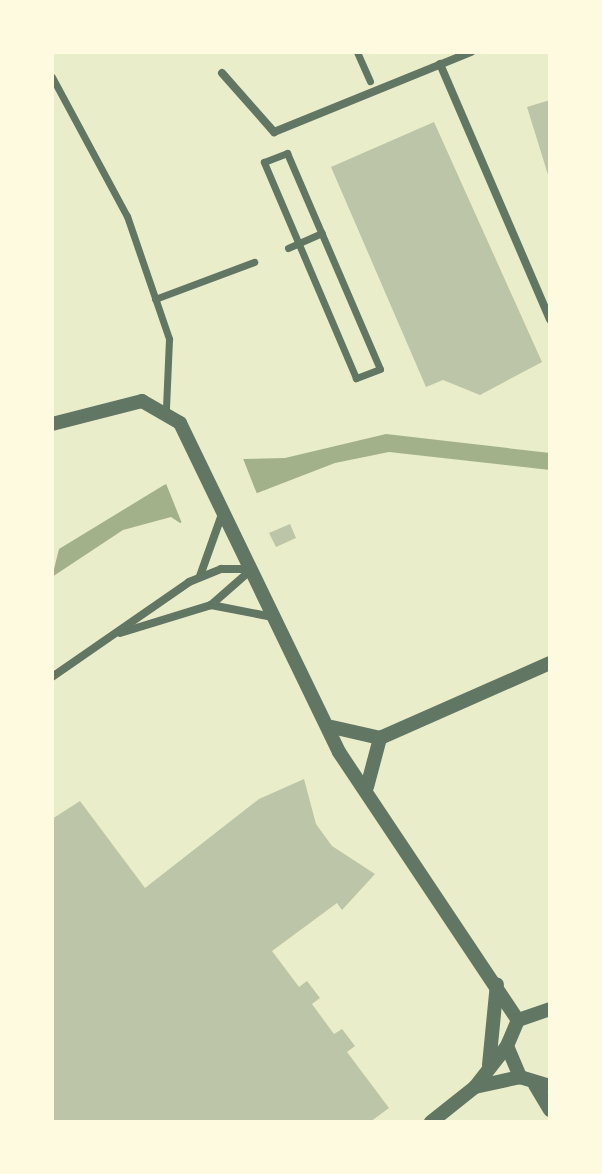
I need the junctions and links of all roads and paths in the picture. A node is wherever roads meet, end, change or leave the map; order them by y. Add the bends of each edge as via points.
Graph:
1 (357, 52) edge
2 (471, 52) edge
3 (440, 64) junction
4 (222, 73) dead end
5 (52, 77) edge
6 (370, 81) dead end
7 (322, 233) junction
8 (298, 243) junction
9 (288, 248) dead end
10 (254, 262) dead end
11 (155, 299) junction
12 (550, 319) edge
13 (166, 408) junction
14 (52, 424) edge
15 (221, 517) junction
16 (252, 569) junction
17 (200, 576) junction
18 (211, 605) junction
19 (278, 619) junction
20 (115, 634) junction
21 (550, 663) edge
22 (52, 677) edge
23 (332, 727) junction
24 (380, 738) junction
25 (367, 787) junction
26 (497, 983) junction
27 (550, 1009) edge
28 (518, 1020) junction
29 (507, 1046) junction
30 (489, 1065) junction
31 (520, 1077) junction
32 (542, 1086) edge
33 (475, 1087) junction
34 (550, 1110) edge
35 (431, 1122) edge

1 - 6 street
2 - 3 street
3 - 4 street via 274,132
3 - 12 street
5 - 11 street via 134,237
7 - 8 street
7 - 8 street via 287,153 264,162
7 - 8 street via 380,369 356,378
8 - 9 street
10 - 11 street
11 - 13 street via 169,339
13 - 14 street via 133,401
13 - 15 street via 200,464
15 - 16 street
15 - 17 street
16 - 17 street
16 - 18 street
16 - 19 street
17 - 20 street
18 - 19 street
18 - 20 street via 173,623
19 - 23 street
20 - 22 street
21 - 24 street
23 - 24 street
23 - 25 street via 339,752
24 - 25 street
25 - 26 street
26 - 28 street
26 - 30 street
27 - 28 street
28 - 29 street
29 - 30 street
29 - 31 street
30 - 33 street
31 - 32 street
31 - 33 street
32 - 34 street
33 - 35 street

